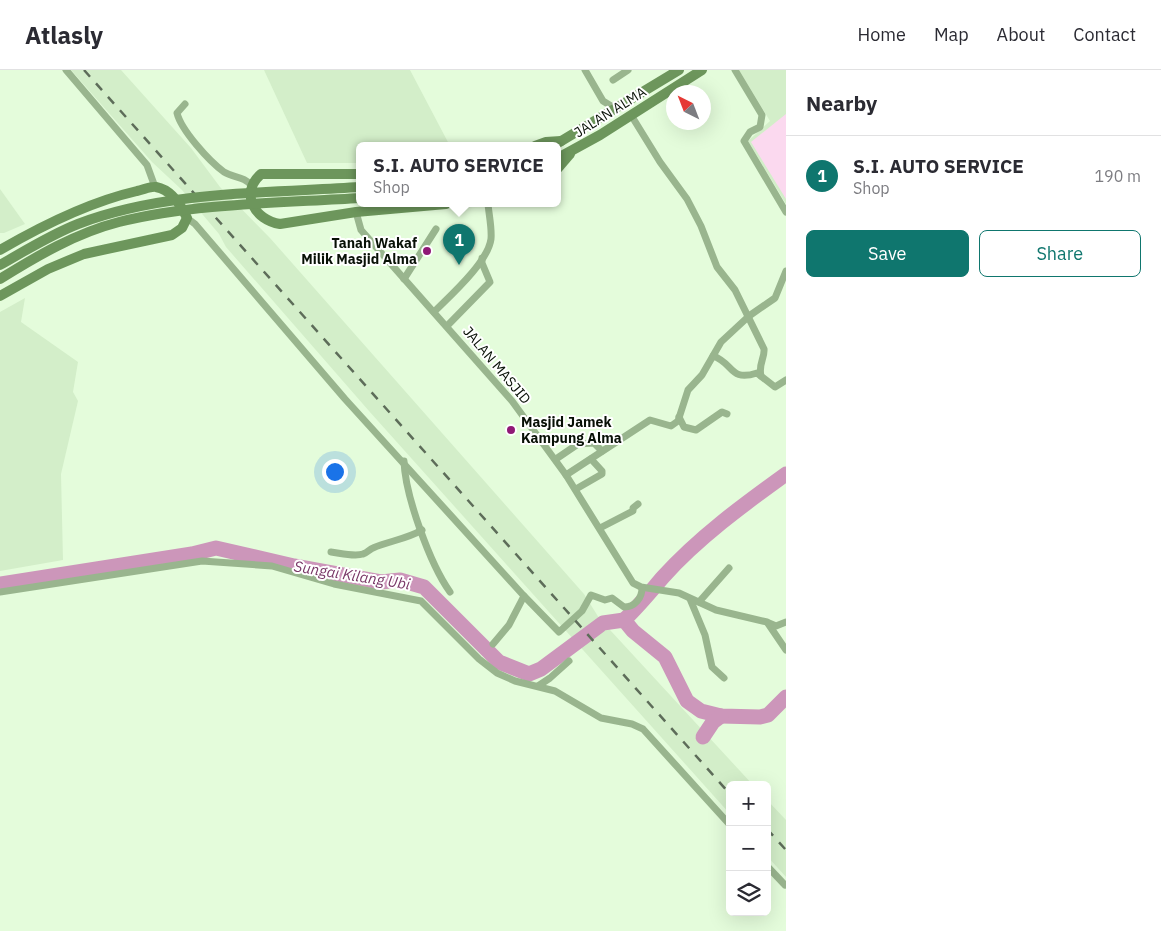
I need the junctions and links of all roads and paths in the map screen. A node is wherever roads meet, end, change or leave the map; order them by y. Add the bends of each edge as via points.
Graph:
1 (66, 70) edge
2 (585, 70) edge
3 (628, 70) edge
4 (680, 70) edge
5 (702, 70) edge
6 (735, 70) edge
7 (613, 80) dead end
8 (185, 104) dead end
9 (616, 109) junction
10 (631, 115) junction
11 (564, 140) junction
12 (546, 142) edge
13 (560, 142) edge
14 (572, 152) junction
15 (561, 157) edge
16 (561, 165) edge
17 (356, 174) edge
18 (252, 186) junction
19 (356, 186) edge
20 (155, 187) junction
21 (356, 198) edge
22 (412, 207) edge
23 (488, 207) edge
24 (356, 212) junction
25 (786, 212) edge
26 (187, 218) junction
27 (436, 229) dead end
28 (0, 250) edge
29 (482, 258) junction
30 (0, 265) edge
31 (786, 271) edge
32 (0, 279) edge
33 (404, 279) junction
34 (0, 296) edge
35 (434, 312) junction
36 (749, 316) junction
37 (447, 326) junction
38 (713, 356) junction
39 (761, 376) junction
40 (786, 380) edge
41 (728, 414) dead end
42 (680, 417) junction
43 (602, 451) junction
44 (556, 459) junction
45 (591, 459) junction
46 (404, 461) junction
47 (566, 474) junction
48 (576, 489) junction
49 (638, 504) dead end
50 (600, 528) junction
51 (422, 530) junction
52 (331, 552) dead end
53 (728, 568) dead end
54 (644, 588) junction
55 (0, 592) edge
56 (450, 592) dead end
57 (524, 596) junction
58 (690, 598) junction
59 (699, 602) junction
60 (767, 622) junction
61 (786, 622) edge
62 (493, 644) dead end
63 (786, 650) edge
64 (569, 661) dead end
65 (724, 678) dead end
66 (538, 686) junction
67 (726, 821) edge
68 (771, 870) edge
69 (785, 885) edge

1 - 20 street via 147,165
2 - 9 street via 603,101
3 - 7 street
4 - 9 main road, JALAN ALMA
5 - 10 main road, JALAN ALMA
6 - 25 street via 763,122 744,141
8 - 18 street via 177,113 182,126 225,173 248,181
9 - 11 main road, JALAN ALMA
10 - 14 main road, JALAN ALMA
10 - 36 street via 687,199 717,267
11 - 12 main road
11 - 13 main road, JALAN ALMA
14 - 15 main road, JALAN ALMA
14 - 16 main road
17 - 18 main road via 268,173 260,174
18 - 24 main road via 250,198 255,211 271,222 280,224
19 - 30 main road, bridge via 203,198 114,212 77,224
20 - 26 main road via 181,204
20 - 28 main road via 84,208 46,224
21 - 32 main road, bridge via 211,208 119,222 81,235
22 - 24 main road
23 - 29 street via 491,241
24 - 33 street, JALAN MASJID via 361,230
26 - 34 main road via 182,228 172,235 84,254 48,269
26 - 46 street via 345,399
27 - 33 street
29 - 35 street
29 - 37 street via 490,282
31 - 36 street via 775,298
33 - 35 street, JALAN MASJID
35 - 37 street, JALAN MASJID
36 - 38 street via 721,342
36 - 39 street via 765,353 760,364
37 - 44 street, JALAN MASJID via 504,391
38 - 39 street via 720,358 730,371 738,375 744,377 757,373
38 - 42 street via 688,390
39 - 40 street via 775,387
41 - 42 street via 716,415 696,430 684,427
42 - 43 street via 671,426 650,420
43 - 44 street via 594,443 581,443
43 - 45 street
44 - 47 street, JALAN MASJID
45 - 47 street
45 - 48 street via 602,474
46 - 51 street via 404,480
46 - 57 street
47 - 48 street, JALAN MASJID
48 - 50 street, JALAN MASJID
49 - 50 street via 633,512
50 - 54 street, JALAN MASJID via 633,583
51 - 52 street via 363,554
51 - 56 street via 442,581
53 - 59 street
54 - 57 street via 630,607 624,607 612,598 605,600 591,595 582,611 559,632
54 - 58 street
55 - 66 street via 202,561 272,566 334,584 421,601 478,659 497,673
57 - 62 street
58 - 59 street
58 - 65 street via 705,635 712,667
59 - 60 street via 716,610
60 - 61 street via 776,626
60 - 63 street
64 - 66 street
66 - 67 street via 555,691 601,718 642,729
68 - 69 street

